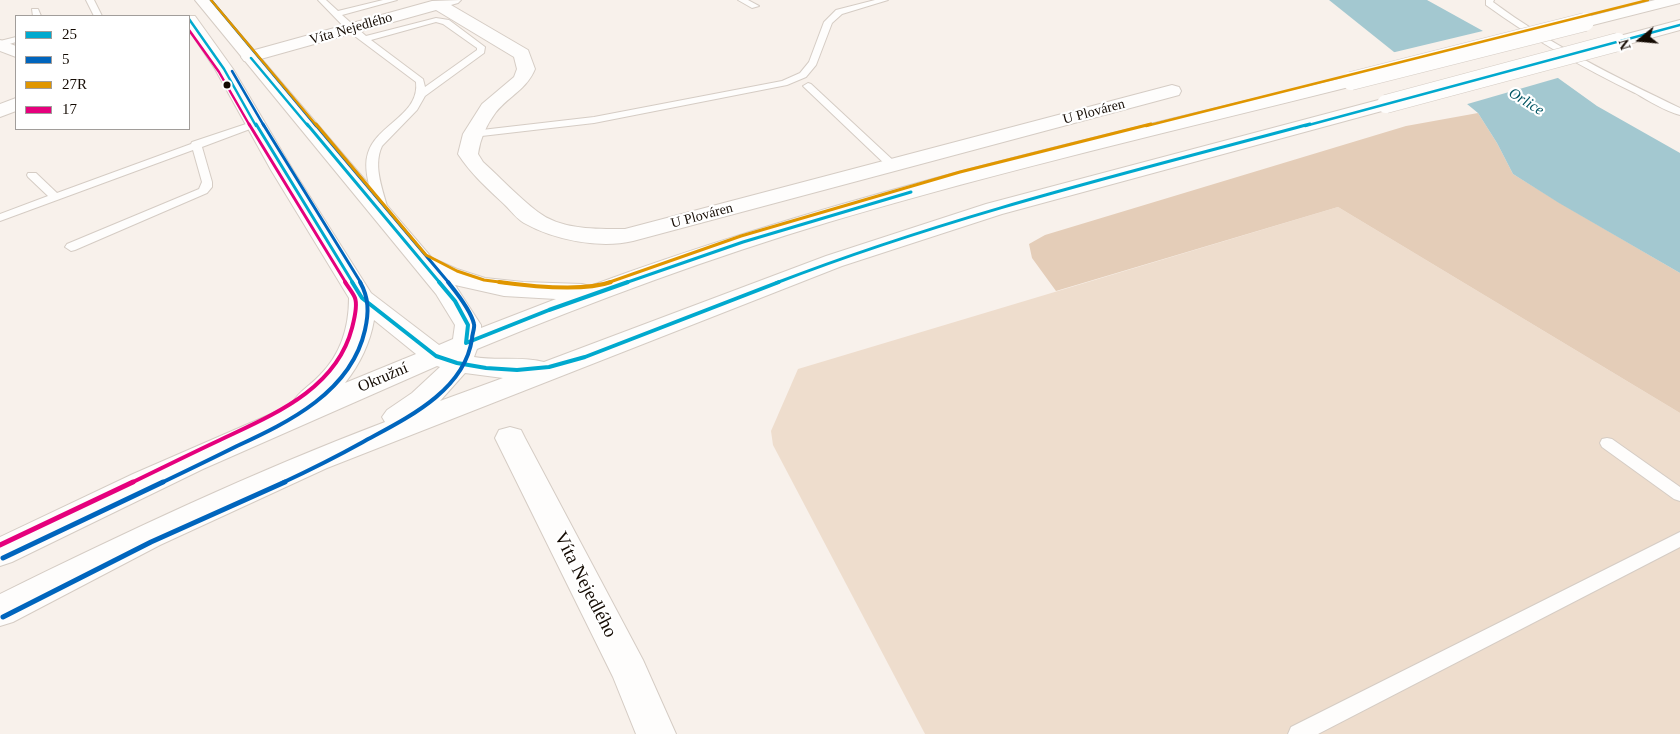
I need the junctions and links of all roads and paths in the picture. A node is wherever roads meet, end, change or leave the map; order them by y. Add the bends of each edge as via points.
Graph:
1 (90, 0) edge
2 (203, 0) edge
3 (322, 0) edge
4 (393, 0) edge
5 (742, 0) edge
6 (884, 0) edge
7 (1490, 0) edge
8 (1674, 0) edge
9 (445, 2) edge
10 (755, 6) dead end
11 (336, 14) junction
12 (98, 15) edge
13 (190, 20) edge
14 (1680, 25) edge
15 (351, 28) junction
16 (365, 39) junction
17 (15, 40) edge
18 (0, 44) edge
19 (15, 52) edge
20 (250, 57) junction
21 (15, 60) edge
22 (0, 64) edge
23 (808, 86) dead end
24 (1172, 91) dead end
25 (421, 94) junction
26 (15, 104) edge
27 (0, 111) edge
28 (1680, 112) edge
29 (255, 124) junction
30 (473, 134) junction
31 (196, 144) junction
32 (892, 165) junction
33 (32, 176) dead end
34 (55, 197) junction
35 (383, 215) junction
36 (0, 218) edge
37 (72, 247) dead end
38 (422, 260) junction
39 (598, 293) junction
40 (371, 306) junction
41 (453, 354) junction
42 (585, 356) junction
43 (272, 424) junction
44 (510, 438) dead end
45 (1607, 443) dead end
46 (316, 460) junction
47 (1680, 494) edge
48 (1680, 539) edge
49 (0, 552) edge
50 (0, 611) edge
51 (656, 734) edge
52 (1298, 734) edge

1 - 12 lane
2 - 20 main road
3 - 11 lane
4 - 11 lane
5 - 10 lane
6 - 30 lane via 839,12 828,22 813,63 803,75 784,83 594,120
7 - 28 lane via 1489,3 1510,19 1608,78
8 - 39 main road, Okružní, bridge via 962,178 743,242
9 - 15 main road, Víta Nejedlého
9 - 30 main road, U Plováren via 522,54 526,69 522,79 489,108
11 - 15 lane
13 - 29 main road via 224,69
14 - 42 main road, bridge via 1023,201 916,233
15 - 16 lane
15 - 20 main road, Víta Nejedlého
16 - 25 lane via 420,81
16 - 25 lane via 436,20 446,22 481,47 481,51
17 - 18 lane
18 - 19 main road
20 - 35 main road
21 - 22 main road
23 - 32 lane
24 - 32 main road, U Plováren
25 - 35 lane via 411,109 380,140 373,153
26 - 27 main road
29 - 31 lane
29 - 40 main road
30 - 32 main road, U Plováren via 468,154 517,207 531,218 552,227 595,236 625,236
31 - 34 lane
31 - 37 lane via 207,182 203,191
33 - 34 lane
34 - 36 lane
35 - 38 main road
38 - 39 main road via 455,278 483,286
38 - 41 main road via 455,301 468,325
39 - 41 main road, Okružní
40 - 41 main road
40 - 43 main road via 363,311 347,360 336,375 310,400
41 - 42 main road via 486,368 517,370 549,367
41 - 43 main road, Okružní
41 - 46 main road via 439,386 406,412
42 - 46 main road
43 - 49 main road, Okružní
44 - 51 main road, Víta Nejedlého via 630,672
45 - 47 lane
46 - 50 main road via 148,536
48 - 52 lane

